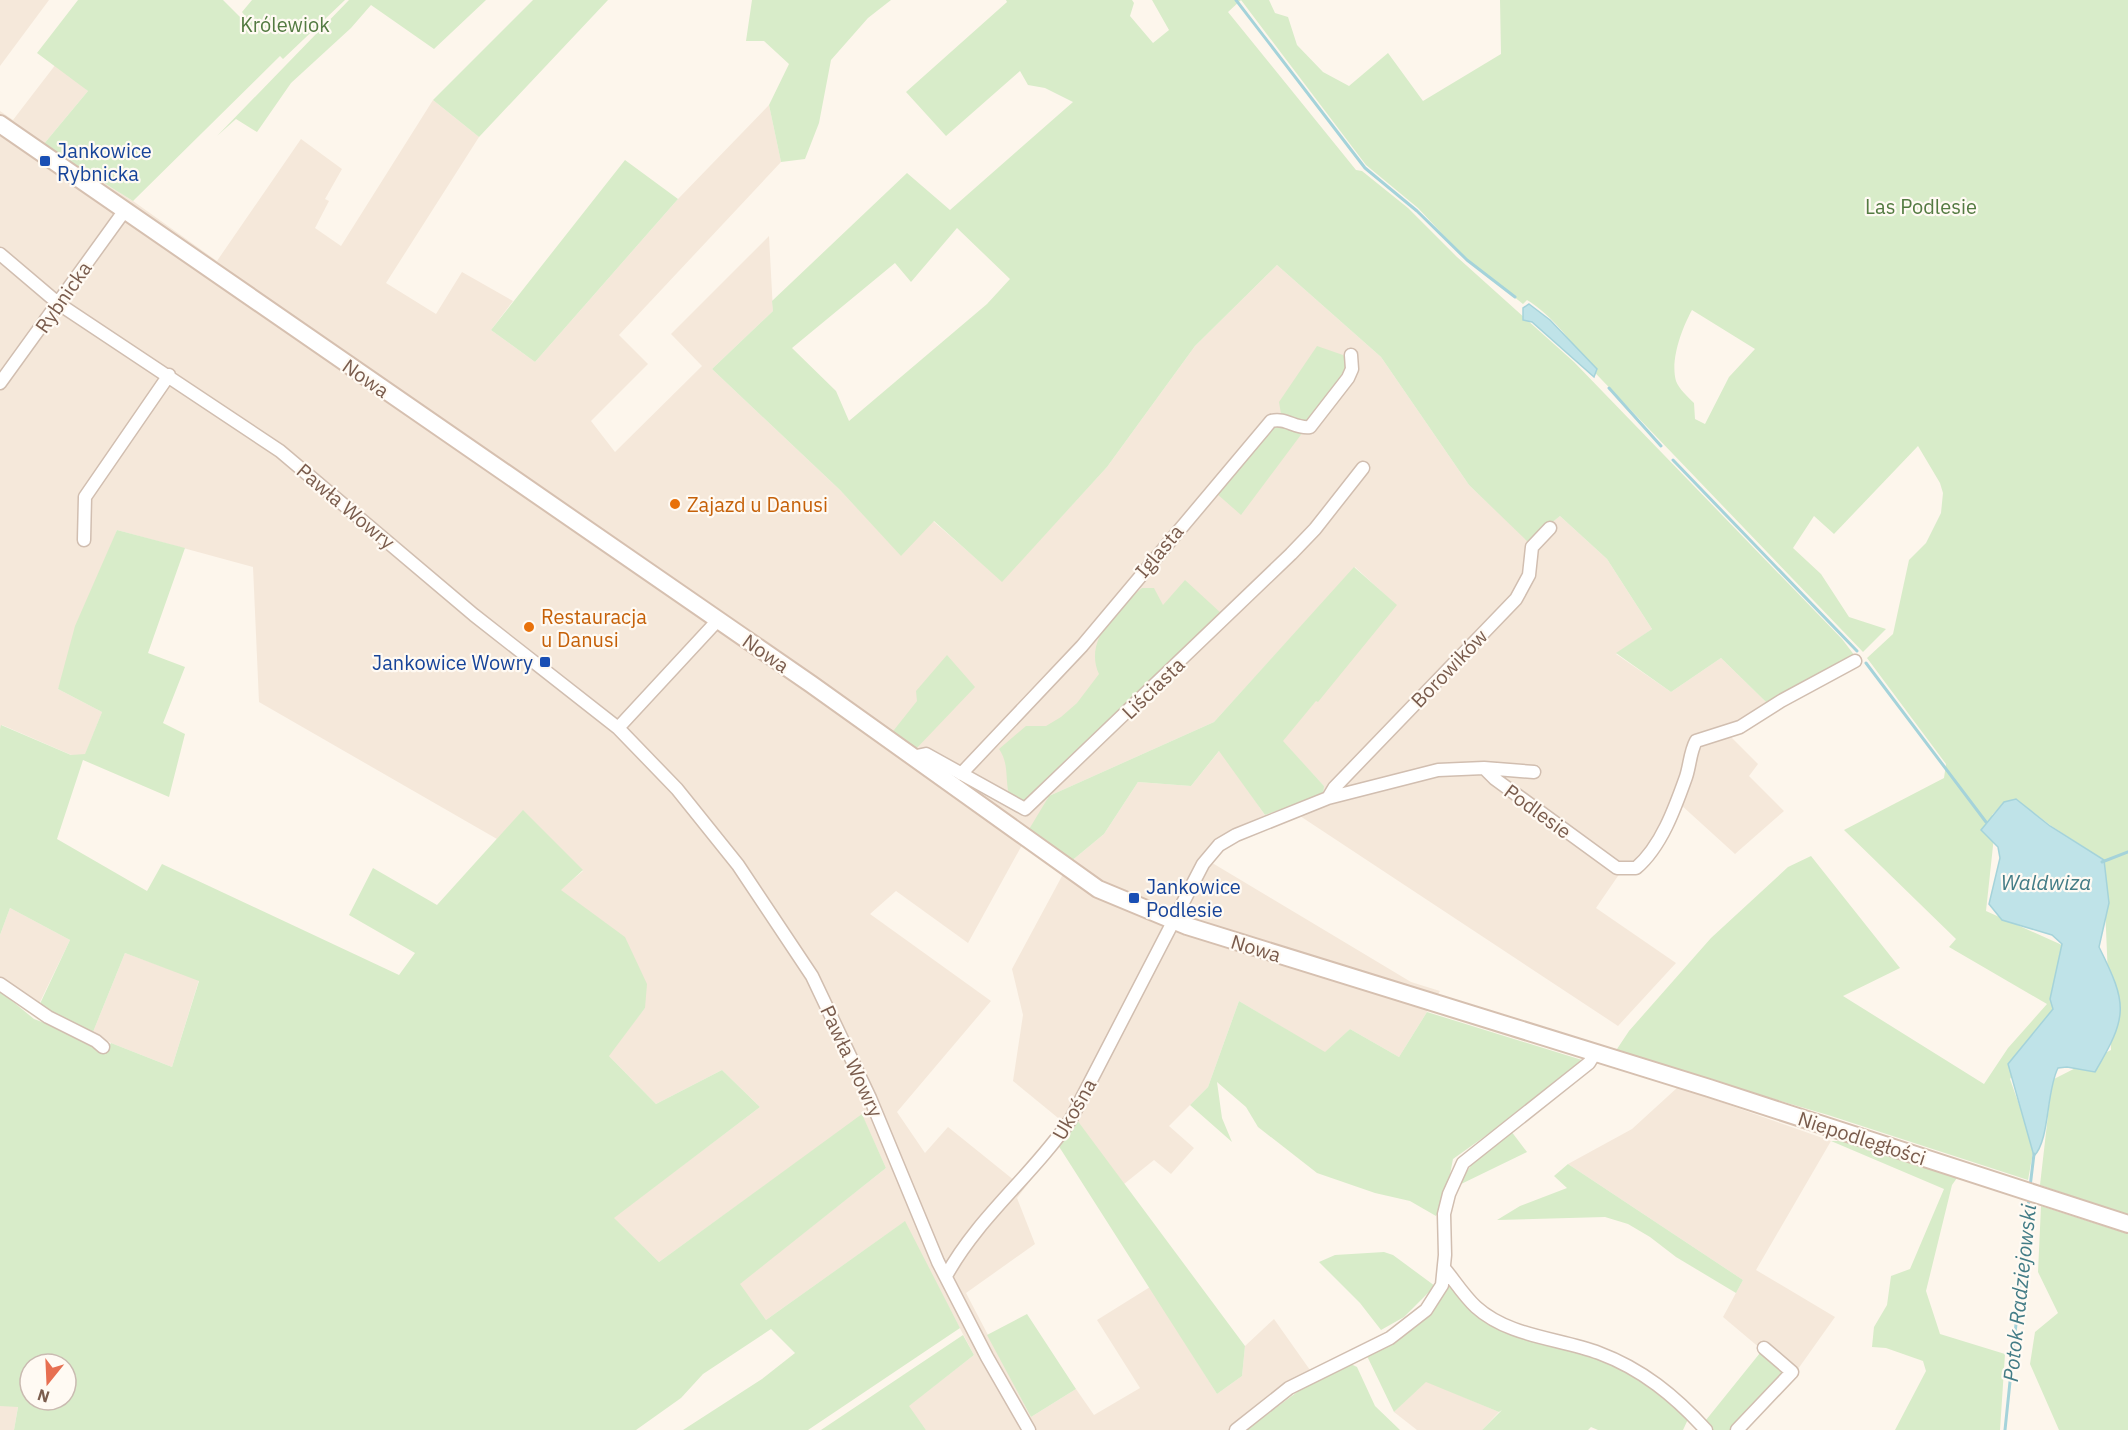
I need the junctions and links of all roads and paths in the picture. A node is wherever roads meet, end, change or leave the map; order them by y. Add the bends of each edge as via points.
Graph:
1 (0, 124) edge
2 (125, 210) junction
3 (0, 255) edge
4 (59, 304) junction
5 (1351, 355) dead end
6 (169, 375) junction
7 (0, 383) edge
8 (1363, 468) dead end
9 (1550, 528) dead end
10 (84, 540) dead end
11 (718, 620) junction
12 (1855, 661) dead end
13 (618, 728) junction
14 (912, 757) junction
15 (1484, 768) junction
16 (1534, 772) dead end
17 (961, 774) junction
18 (1328, 798) junction
19 (1173, 922) junction
20 (0, 984) edge
21 (103, 1047) dead end
22 (1595, 1053) junction
23 (2128, 1224) edge
24 (1444, 1268) junction
25 (946, 1276) junction
26 (1764, 1348) dead end
27 (1029, 1430) edge
28 (1236, 1430) edge
29 (1706, 1430) edge
30 (1737, 1430) edge

1 - 2 street, Nowa
2 - 4 street, Rybnicka
2 - 11 street, Nowa
3 - 4 street, Pawła Wowry
4 - 6 street, Pawła Wowry
4 - 7 street, Rybnicka
5 - 17 street, Iglasta via 1348,378 1311,427 1302,428 1281,418 1271,421 1082,646
6 - 10 street via 85,497
6 - 13 street, Pawła Wowry via 280,451 474,615
8 - 17 street, Liściasta via 1315,529 1032,805 1025,809
9 - 18 street, Borowików via 1532,547 1529,575 1516,599
11 - 13 street
11 - 14 street, Nowa
12 - 15 street, Podlesie via 1740,727 1696,741 1679,797 1652,851 1636,868 1617,868
13 - 25 street, Pawła Wowry via 677,789 738,865 812,976 870,1098
14 - 17 street, Liściasta via 926,754
14 - 19 street, Nowa via 1085,881
15 - 16 street
15 - 18 street via 1438,770
18 - 19 street via 1218,845 1203,864
19 - 22 street, Nowa
19 - 25 street, Ukośna via 1071,1119 1049,1151 975,1232
20 - 21 street via 48,1017
22 - 23 street, Niepodległości
22 - 24 street via 1589,1063 1463,1163 1444,1214
24 - 28 street via 1442,1285 1426,1310 1390,1338 1288,1388
24 - 29 street via 1476,1307 1511,1328 1600,1353 1643,1374 1680,1401
25 - 27 street, Pawła Wowry
26 - 30 street via 1792,1372

